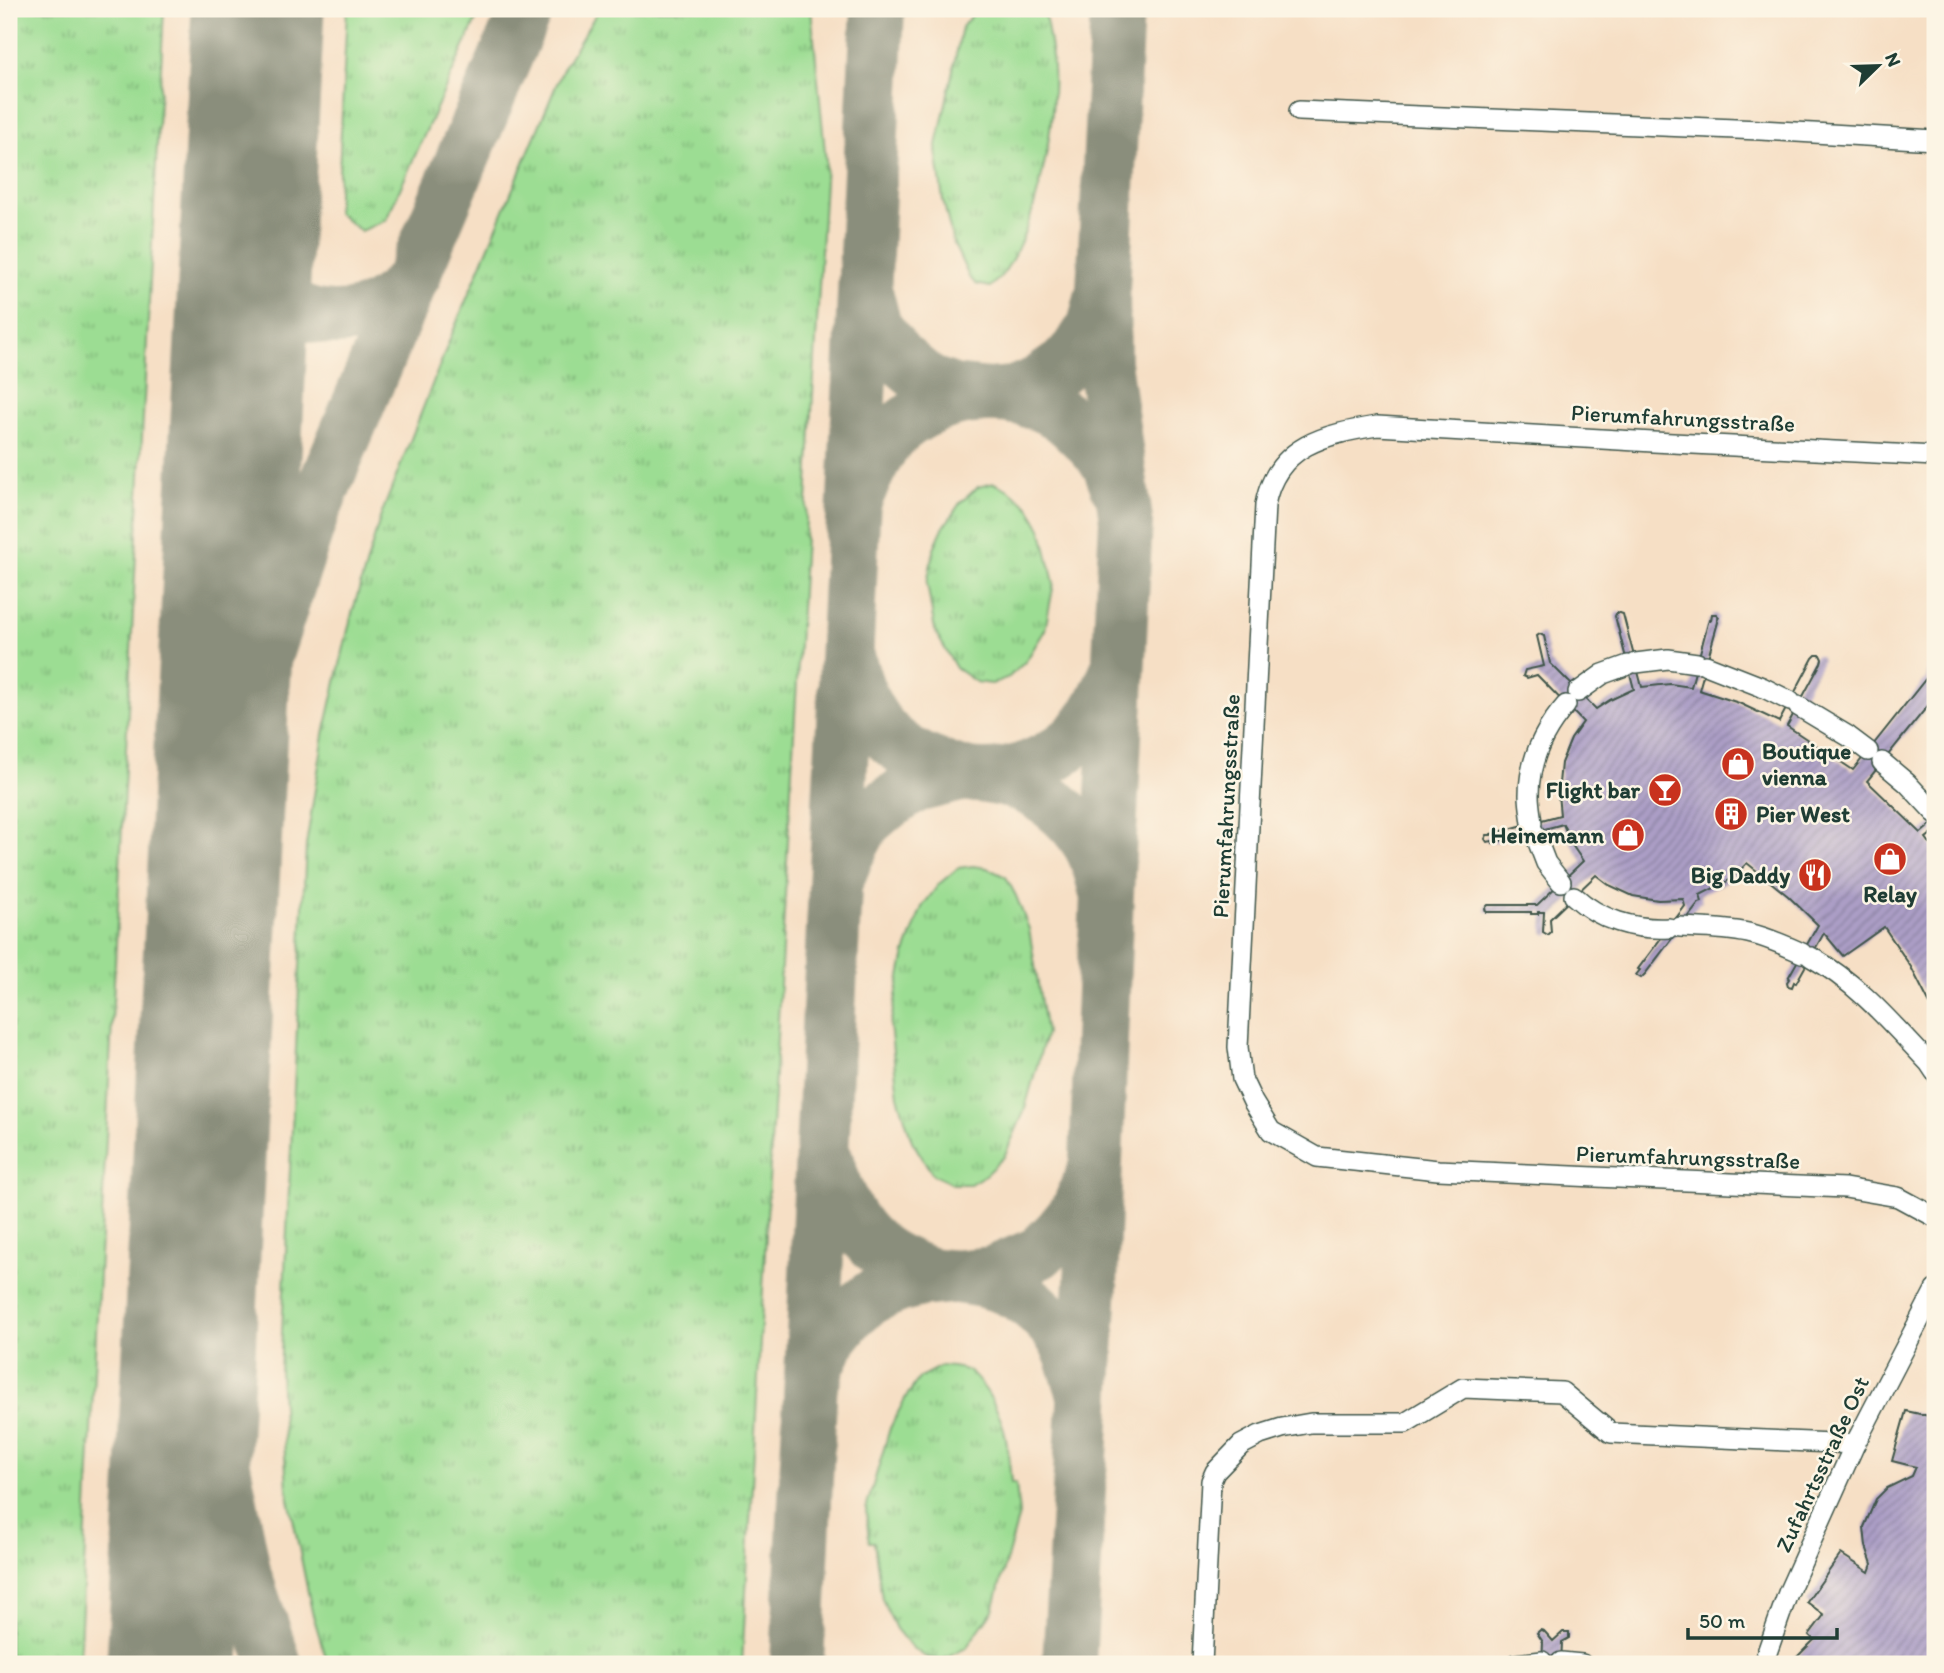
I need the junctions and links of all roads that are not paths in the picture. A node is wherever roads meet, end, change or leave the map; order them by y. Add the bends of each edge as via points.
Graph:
1 (1299, 111) dead end
2 (1935, 140) edge
3 (1935, 456) edge
4 (1935, 813) edge
5 (1933, 1067) edge
6 (1935, 1217) edge
7 (1935, 1290) edge
8 (1855, 1444) junction
9 (1202, 1664) edge
10 (1516, 1664) edge
11 (1582, 1664) edge
12 (1763, 1664) edge

1 - 2 lane
3 - 6 lane, Pierumfahrungsstraße via 1377,426 1317,440 1290,456 1274,479 1265,505 1238,1047 1242,1079 1271,1131 1317,1157 1438,1170 1845,1188 1898,1197
4 - 5 lane via 1875,757 1794,703 1702,664 1668,659 1604,674 1572,698 1539,743 1528,796 1546,863 1597,913 1637,927 1749,933 1806,955 1842,976
7 - 8 lane, Zufahrtsstraße Ost
8 - 9 lane via 1611,1433 1562,1392 1463,1388 1405,1423 1311,1423 1260,1435 1241,1445 1211,1481
8 - 12 lane, Zufahrtsstraße Ost via 1788,1593
10 - 11 lane

